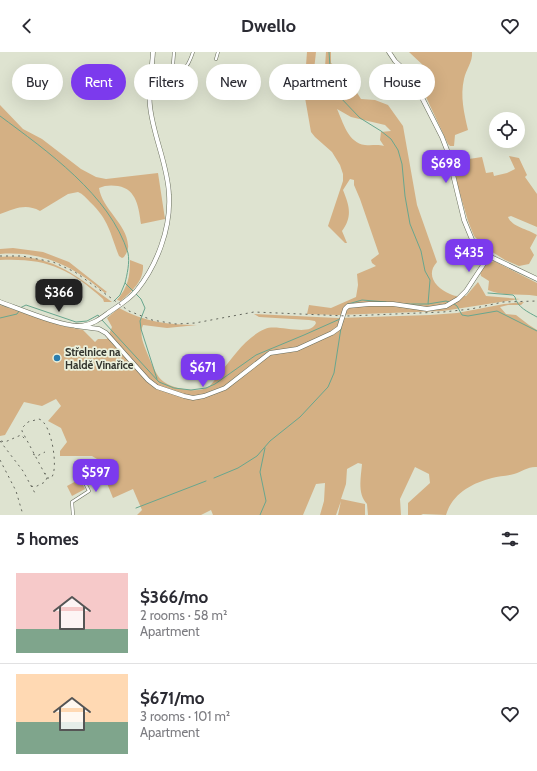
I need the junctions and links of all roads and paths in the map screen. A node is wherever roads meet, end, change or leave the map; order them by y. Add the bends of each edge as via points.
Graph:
1 (153, 52) edge
2 (174, 52) edge
3 (193, 52) edge
4 (218, 52) edge
5 (389, 52) edge
6 (216, 59) dead end
7 (152, 64) edge
8 (173, 64) edge
9 (188, 64) edge
10 (150, 100) edge
11 (489, 256) junction
12 (537, 279) edge
13 (0, 302) edge
14 (100, 318) junction
15 (76, 326) junction
16 (98, 330) junction
17 (78, 469) dead end
18 (73, 515) edge

1 - 7 street
2 - 8 street
3 - 9 street
4 - 6 street
5 - 11 street via 412,76 420,91 447,150 468,232 473,242
10 - 14 street via 170,195 168,220 161,247 136,291
11 - 12 street
11 - 16 street via 466,291 446,306 427,309 393,304 348,306 339,328 332,333 297,349 270,353 225,388 204,396 193,398 157,387 110,336
13 - 15 street
14 - 15 street via 86,325
14 - 16 street
15 - 16 street
17 - 18 street via 89,491 72,502

